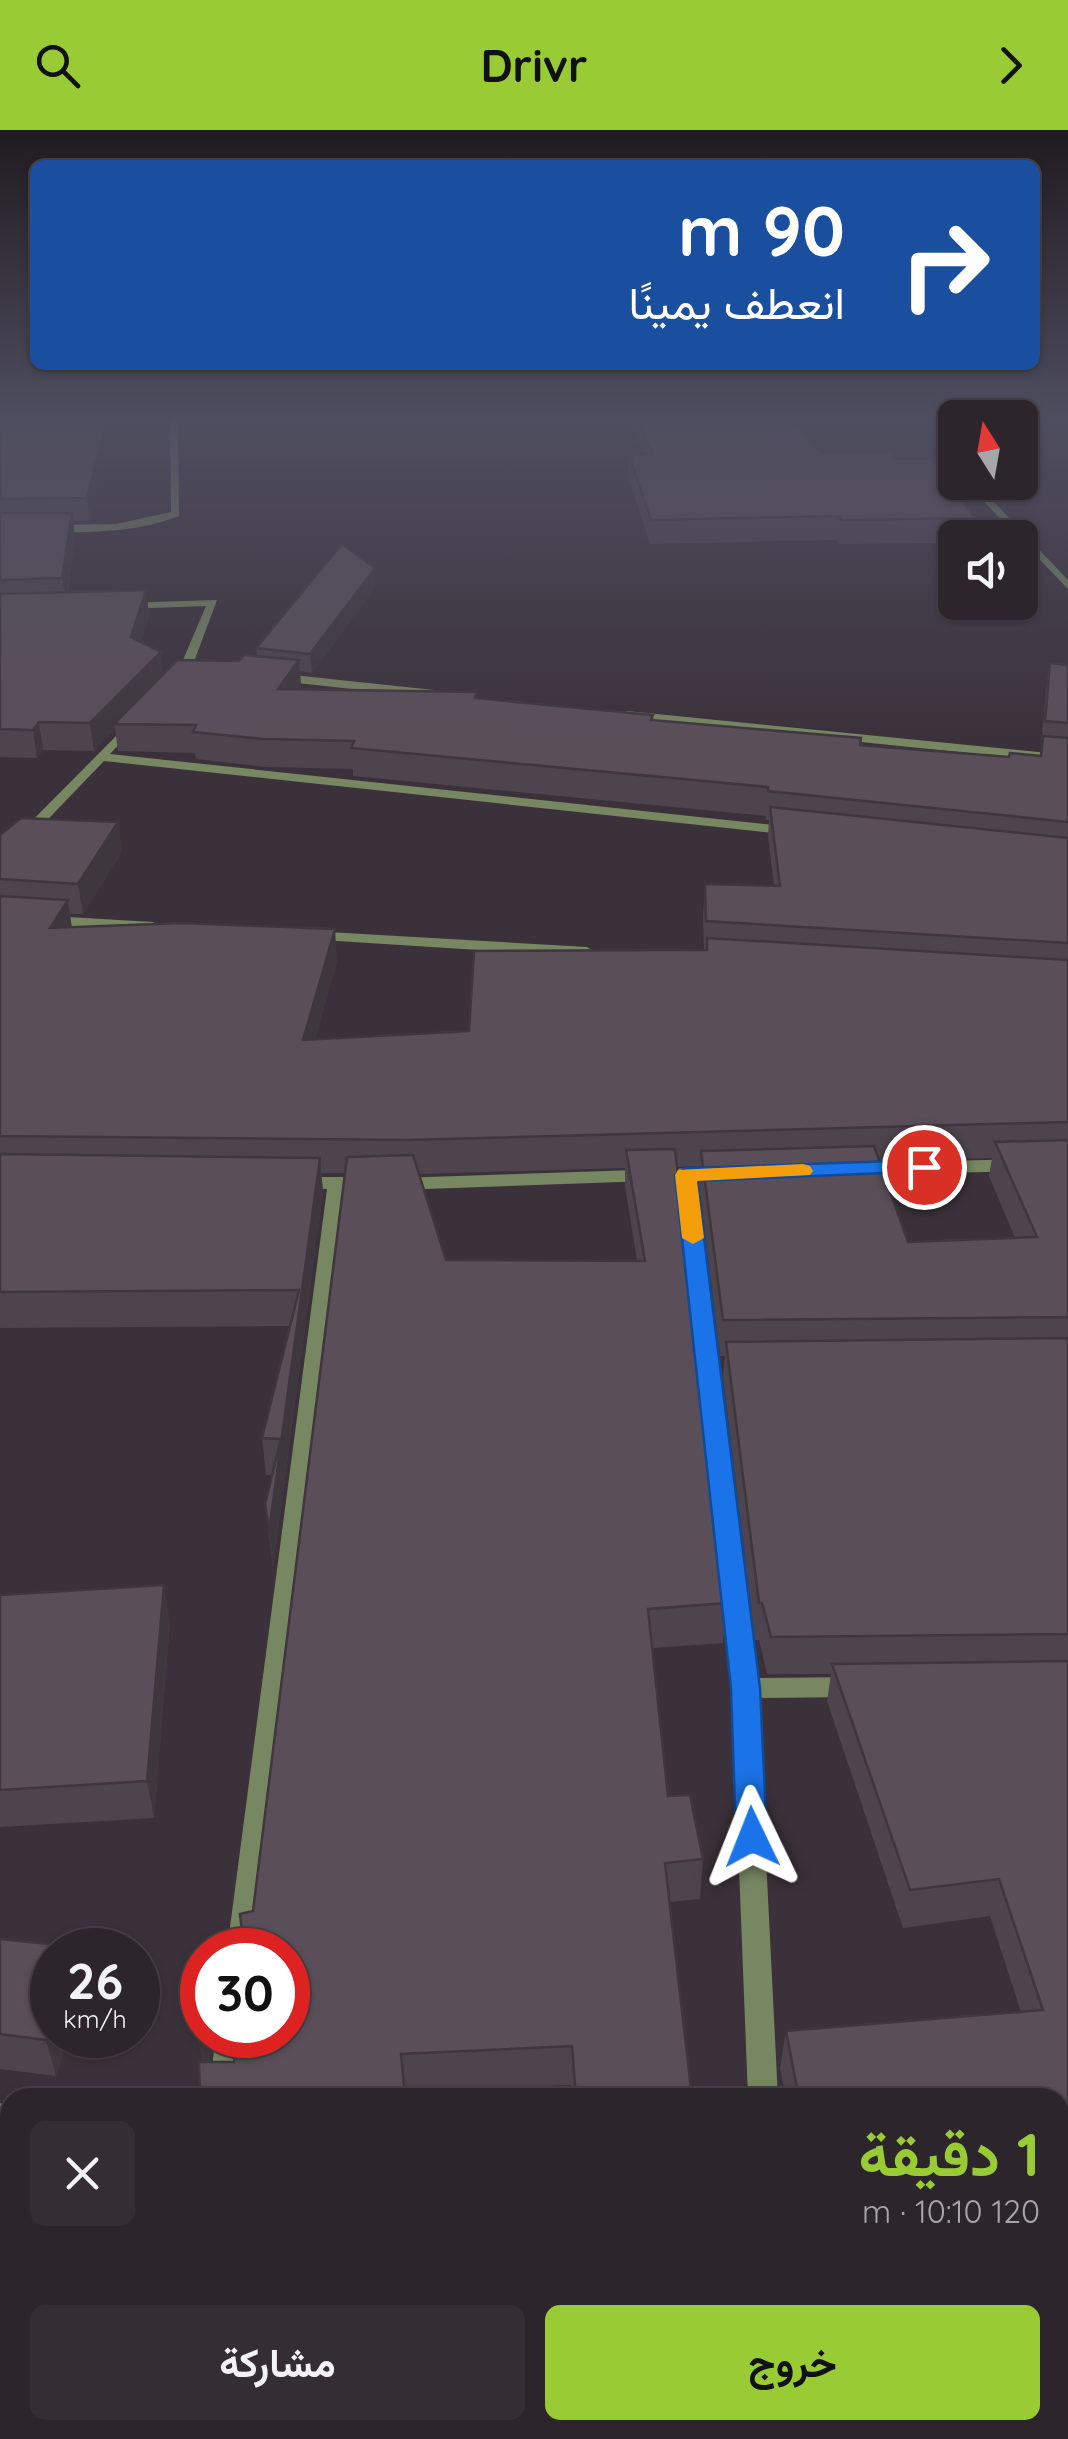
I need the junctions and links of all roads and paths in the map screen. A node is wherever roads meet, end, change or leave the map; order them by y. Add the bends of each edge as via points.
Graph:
1 (64, 527) edge
2 (1012, 527) edge
3 (0, 529) edge
4 (1068, 586) edge
5 (116, 606) edge
6 (186, 667) junction
7 (206, 669) edge
8 (265, 676) edge
9 (174, 680) edge
10 (442, 695) edge
11 (150, 706) edge
12 (620, 714) edge
13 (101, 756) junction
14 (1068, 759) edge
15 (811, 832) edge
16 (0, 861) edge
17 (0, 918) edge
18 (173, 928) edge
19 (288, 934) edge
20 (598, 953) edge
21 (1068, 1164) edge
22 (844, 1170) edge
23 (745, 1173) edge
24 (686, 1175) junction
25 (277, 1182) edge
26 (337, 1183) junction
27 (878, 1686) edge
28 (745, 1688) junction
29 (245, 1928) edge
30 (228, 2058) edge
31 (224, 2088) edge
32 (763, 2088) edge

1 - 3 street
2 - 4 street
5 - 6 street via 213,602
6 - 7 street
6 - 9 street
8 - 10 street
11 - 13 street
12 - 14 street
13 - 15 street
13 - 16 street
17 - 18 street
19 - 20 street
21 - 22 street
23 - 24 street
24 - 26 street
24 - 28 street via 717,1367
25 - 26 street
26 - 29 street
27 - 28 street
28 - 32 street
30 - 31 street

